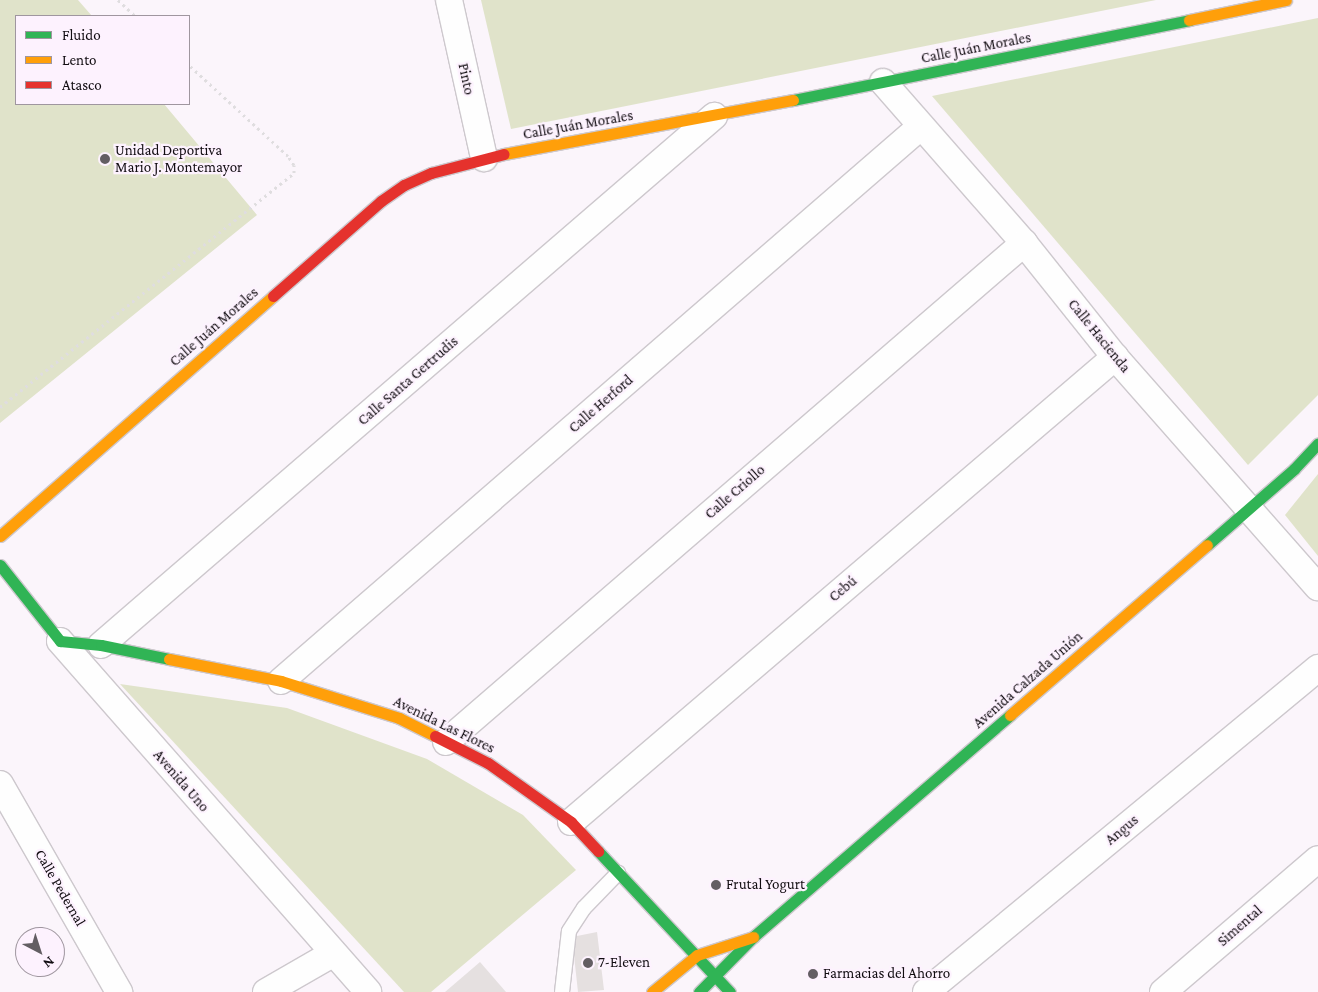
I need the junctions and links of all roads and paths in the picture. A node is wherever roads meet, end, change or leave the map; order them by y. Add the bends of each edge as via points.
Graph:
1 (118, 0) edge
2 (449, 0) edge
3 (1286, 0) edge
4 (134, 15) edge
5 (190, 66) edge
6 (883, 82) junction
7 (714, 116) junction
8 (920, 127) junction
9 (484, 158) junction
10 (1024, 243) junction
11 (1115, 357) junction
12 (0, 407) edge
13 (1318, 443) edge
14 (1250, 508) junction
15 (0, 536) edge
16 (0, 565) edge
17 (1318, 587) edge
18 (60, 642) junction
19 (101, 646) junction
20 (1318, 668) edge
21 (281, 680) junction
22 (446, 742) junction
23 (0, 784) edge
24 (571, 822) junction
25 (1318, 859) edge
26 (618, 873) junction
27 (753, 937) junction
28 (332, 954) junction
29 (697, 955) junction
30 (717, 977) junction
31 (119, 992) edge
32 (266, 992) edge
33 (368, 992) edge
34 (562, 992) edge
35 (652, 992) edge
36 (699, 992) edge
37 (730, 992) edge
38 (926, 992) edge
39 (1163, 992) edge

1 - 4 path
2 - 9 street, Pinto
3 - 6 street, Calle Juán Morales
5 - 12 path via 288,156 294,165 294,173
6 - 7 street, Calle Juán Morales
6 - 8 street, Calle Hacienda
7 - 9 street, Calle Juán Morales
7 - 19 street, Calle Santa Gertrudis
8 - 10 street, Calle Hacienda
8 - 21 street, Calle Herford
9 - 15 street, Calle Juán Morales via 431,173 404,185 381,201
10 - 11 street, Calle Hacienda
10 - 22 street, Calle Criollo
11 - 14 street, Calle Hacienda
11 - 24 street, Cebú
13 - 14 street, Avenida Calzada Unión
14 - 17 street, Calle Hacienda
14 - 27 street, Avenida Calzada Unión
16 - 18 street, Avenida Uno
18 - 19 street, Avenida Las Flores
18 - 28 street, Avenida Uno
19 - 21 street, Avenida Las Flores
20 - 38 street, Angus
21 - 22 street, Avenida Las Flores via 382,712
22 - 24 street, Avenida Las Flores via 488,763
23 - 31 street, Calle Pedernal
24 - 26 street, Avenida Las Flores
25 - 39 street, Simental
26 - 29 street, Avenida Las Flores
26 - 34 lane via 584,908 569,931
27 - 29 street, Avenida Calzada Unión
27 - 30 street, Avenida Calzada Unión
28 - 32 street
28 - 33 street, Avenida Uno
29 - 30 street, Avenida Las Flores
29 - 35 street, Avenida Calzada Unión
30 - 36 street, Avenida Calzada Unión
30 - 37 street, Avenida Las Flores

